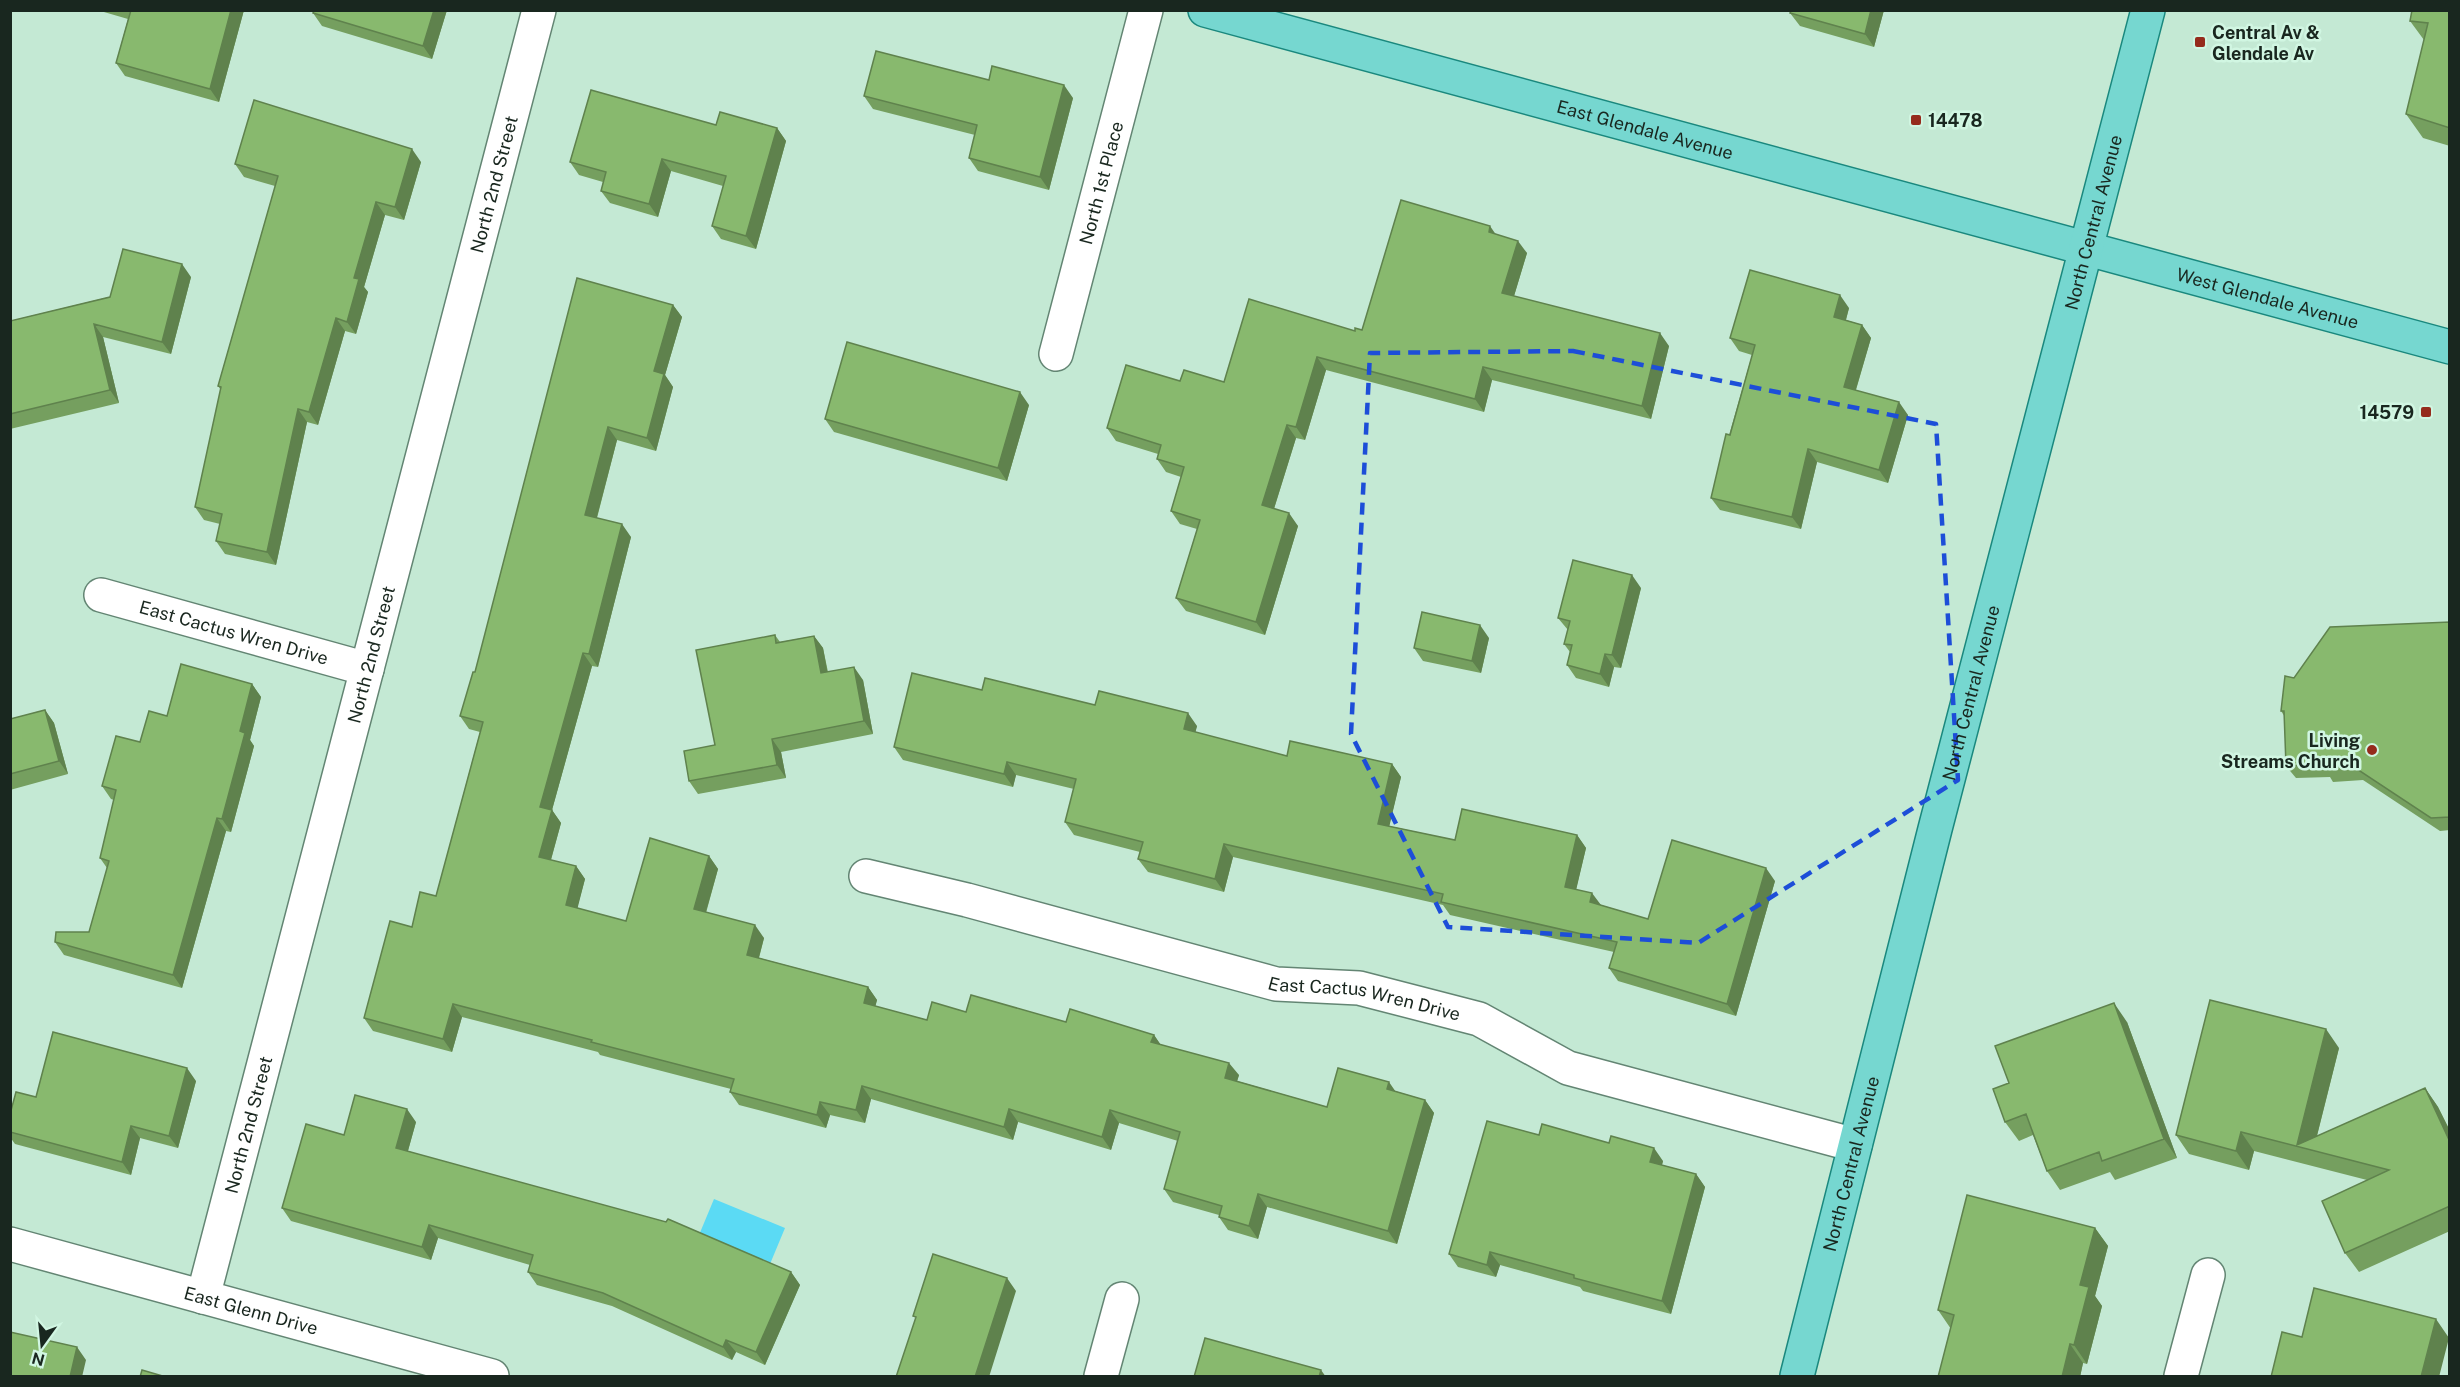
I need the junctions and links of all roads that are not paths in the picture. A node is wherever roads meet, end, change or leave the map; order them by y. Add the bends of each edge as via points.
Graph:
1 (539, 10) edge
2 (1146, 10) edge
3 (1205, 10) edge
4 (2148, 10) edge
5 (2085, 248) junction
6 (2450, 347) edge
7 (1056, 354) dead end
8 (101, 595) dead end
9 (367, 669) junction
10 (866, 876) dead end
11 (1855, 1145) junction
12 (10, 1244) edge
13 (2208, 1275) dead end
14 (203, 1297) junction
15 (1122, 1299) dead end
16 (424, 1368) edge
17 (492, 1377) edge
18 (1101, 1377) edge
19 (1797, 1377) edge
20 (2181, 1377) edge

1 - 9 street, North 2nd Street
2 - 7 street, North 1st Place
3 - 5 main road, East Glendale Avenue
4 - 5 main road, North Central Avenue
5 - 6 main road, West Glendale Avenue
5 - 11 main road, North Central Avenue
8 - 9 street, East Cactus Wren Drive
9 - 14 street, North 2nd Street
10 - 11 street, East Cactus Wren Drive via 1276,984 1359,988 1479,1019 1568,1068
11 - 19 main road, North Central Avenue
12 - 14 street, East Glenn Drive
13 - 20 street
14 - 16 street, East Glenn Drive
15 - 18 street
16 - 17 street, East Glenn Drive

